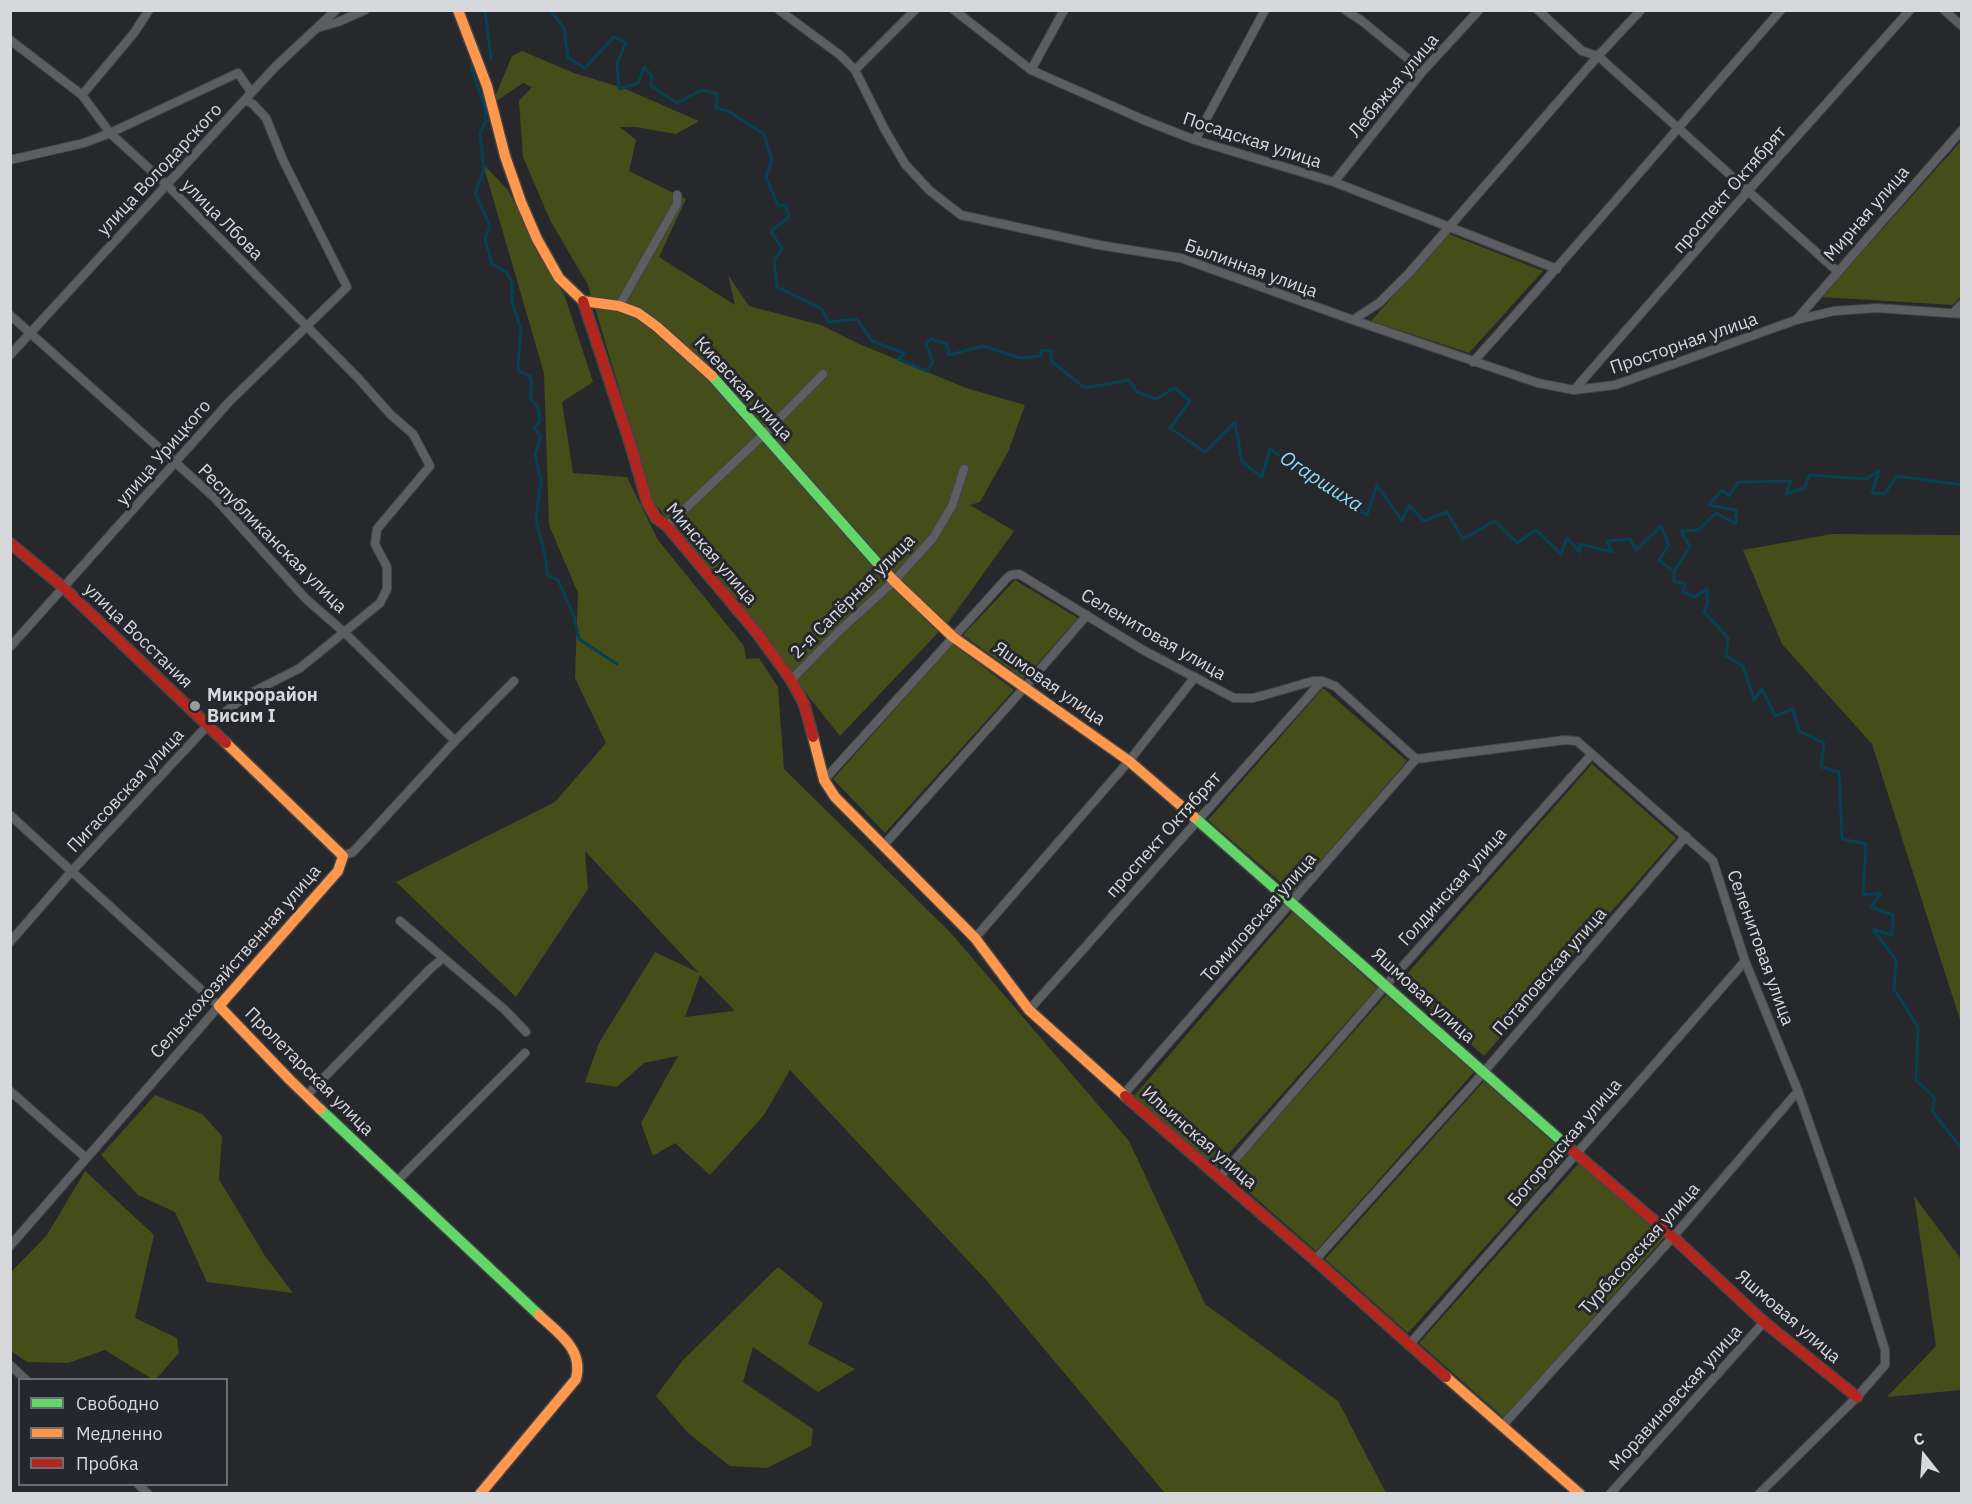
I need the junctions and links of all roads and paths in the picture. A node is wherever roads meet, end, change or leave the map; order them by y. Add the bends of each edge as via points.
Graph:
1 (149, 10) edge
2 (365, 10) edge
3 (458, 10) edge
4 (779, 10) edge
5 (915, 10) edge
6 (954, 10) edge
7 (1064, 10) edge
8 (1265, 10) edge
9 (1345, 10) edge
10 (1479, 10) edge
11 (1538, 10) edge
12 (1641, 10) edge
13 (1781, 10) edge
14 (1910, 10) edge
15 (1944, 10) edge
16 (333, 11) edge
17 (1962, 26) edge
18 (319, 27) junction
19 (10, 40) edge
20 (1598, 56) junction
21 (855, 70) junction
22 (1031, 70) junction
23 (1423, 71) junction
24 (251, 92) junction
25 (82, 95) junction
26 (245, 100) junction
27 (1678, 128) junction
28 (1962, 130) edge
29 (110, 133) junction
30 (1195, 140) junction
31 (10, 160) edge
32 (1334, 182) junction
33 (167, 185) junction
34 (1748, 191) junction
35 (677, 195) dead end
36 (1449, 227) junction
37 (1557, 269) junction
38 (1837, 271) junction
39 (583, 302) junction
40 (1962, 304) edge
41 (619, 306) junction
42 (1957, 314) edge
43 (10, 315) edge
44 (1353, 320) junction
45 (1796, 320) junction
46 (306, 326) junction
47 (30, 332) junction
48 (10, 355) edge
49 (1473, 362) junction
50 (823, 374) dead end
51 (1574, 390) junction
52 (764, 434) junction
53 (175, 463) junction
54 (430, 466) joint
55 (964, 469) dead end
56 (667, 526) junction
57 (10, 543) edge
58 (894, 581) junction
59 (64, 588) junction
60 (1087, 615) junction
61 (344, 632) junction
62 (953, 637) junction
63 (10, 647) edge
64 (1195, 678) junction
65 (791, 680) junction
66 (514, 681) dead end
67 (1322, 681) junction
68 (1024, 688) junction
69 (208, 725) junction
70 (455, 741) junction
71 (1592, 754) junction
72 (1416, 759) junction
73 (1129, 761) junction
74 (824, 780) junction
75 (10, 815) edge
76 (1198, 820) junction
77 (1686, 836) junction
78 (882, 846) junction
79 (343, 856) junction
80 (71, 872) junction
81 (1293, 903) junction
82 (400, 921) dead end
83 (975, 938) junction
84 (10, 942) edge
85 (443, 958) junction
86 (1745, 961) junction
87 (1386, 985) junction
88 (219, 1006) junction
89 (1029, 1010) junction
90 (526, 1032) dead end
91 (525, 1053) dead end
92 (1483, 1073) junction
93 (10, 1091) edge
94 (1798, 1091) junction
95 (307, 1095) junction
96 (1123, 1095) junction
97 (1577, 1153) junction
98 (86, 1158) junction
99 (1219, 1178) junction
100 (397, 1181) junction
101 (1672, 1237) junction
102 (10, 1246) edge
103 (1315, 1260) junction
104 (1764, 1322) junction
105 (1409, 1345) junction
106 (10, 1365) edge
107 (24, 1378) edge
108 (1857, 1397) junction
109 (1503, 1425) junction
110 (480, 1494) edge
111 (1580, 1494) edge
112 (1610, 1494) edge
113 (1759, 1494) edge

1 - 25 street
2 - 18 street
3 - 39 street via 487,86 521,202 559,278
4 - 21 street, Былинная улица
5 - 21 street
6 - 22 street, Посадская улица
7 - 22 street
8 - 30 street
9 - 23 street
10 - 23 street, Лебяжья улица
11 - 20 street via 1582,51
12 - 20 street
13 - 27 street
14 - 34 street, проспект Октябрят
15 - 17 street
16 - 18 street, улица Володарского
18 - 24 street, улица Володарского
19 - 25 street, улица Лбова
20 - 27 street
20 - 36 street
21 - 44 street, Былинная улица via 904,164 960,215 1181,258
22 - 30 street, Посадская улица
23 - 32 street, Лебяжья улица
24 - 26 street, улица Володарского
24 - 29 street via 238,73
25 - 29 street, улица Лбова
26 - 33 street, улица Володарского
26 - 46 street, улица Урицкого via 266,118 347,287
27 - 34 street
27 - 37 street
28 - 38 street, Мирная улица
29 - 31 street
29 - 33 street, улица Лбова
30 - 32 street, Посадская улица
32 - 36 street, Посадская улица
33 - 46 street, улица Лбова
33 - 47 street, улица Володарского
34 - 38 street
34 - 51 street, проспект Октябрят
35 - 41 street via 677,204
36 - 37 street, Посадская улица
36 - 44 street via 1379,303
37 - 49 street
38 - 45 street, Мирная улица
39 - 41 street, Киевская улица
39 - 56 street, Минская улица via 646,502 656,518
40 - 42 street
41 - 52 street, Киевская улица via 638,313 706,369
42 - 45 street, Просторная улица via 1877,308 1834,311
43 - 47 street, Республиканская улица
44 - 49 street, Просторная улица
45 - 51 street, Просторная улица via 1615,385
46 - 53 street, улица Урицкого via 229,402
46 - 54 street, улица Лбова via 413,434
47 - 48 street, улица Володарского
47 - 53 street, Республиканская улица
49 - 51 street, Просторная улица
50 - 52 street
52 - 56 street
52 - 58 street, Киевская улица
53 - 59 street, улица Урицкого
53 - 61 street, Республиканская улица via 214,497 306,599
54 - 61 street, Пигасовская улица via 377,529 375,544 387,567 387,589 380,603
55 - 58 street, 2-я Сапёрная улица via 952,506 933,538
56 - 65 street, Минская улица
57 - 59 street, улица Восстания
58 - 62 street, Киевская улица
58 - 65 street, 2-я Сапёрная улица
59 - 63 street, улица Урицкого
59 - 69 street, улица Восстания
60 - 62 street, Селенитовая улица via 1019,574 1011,575
60 - 64 street, Селенитовая улица
60 - 68 street
61 - 69 street, Пигасовская улица via 300,668 249,694
61 - 70 street, Республиканская улица
62 - 68 street, Яшмовая улица
62 - 74 street
64 - 67 street, Селенитовая улица via 1234,698
64 - 73 street
65 - 74 street, Минская улица via 804,704
66 - 70 street, Сельскохозяйственная улица
67 - 72 street via 1335,686
67 - 76 street, проспект Октябрят
68 - 73 street, Яшмовая улица
68 - 78 street
69 - 79 street, улица Восстания
69 - 80 street, Пигасовская улица
70 - 79 street, Сельскохозяйственная улица via 353,852
71 - 72 street, Селенитовая улица via 1577,741 1565,740
71 - 77 street, Селенитовая улица
71 - 87 street, Голдинская улица
72 - 81 street, Томиловская улица
73 - 76 street, Яшмовая улица
73 - 83 street
74 - 78 street, Ильинская улица
75 - 80 street, Пролетарская улица
76 - 81 street, Яшмовая улица
76 - 89 street, проспект Октябрят
77 - 86 street, Селенитовая улица via 1713,861
77 - 92 street, Потаповская улица
78 - 83 street, Ильинская улица
79 - 88 street, Сельскохозяйственная улица via 338,871
80 - 84 street, Пигасовская улица
80 - 88 street, Пролетарская улица
81 - 87 street, Яшмовая улица
81 - 96 street, Томиловская улица
82 - 85 street
83 - 89 street, Ильинская улица
85 - 90 street
85 - 95 street
86 - 94 street, Селенитовая улица
86 - 97 street, Богородская улица
87 - 92 street, Яшмовая улица
87 - 99 street, Голдинская улица
88 - 95 street, Пролетарская улица
88 - 98 street, Сельскохозяйственная улица
89 - 96 street, Ильинская улица
91 - 100 street
92 - 97 street, Яшмовая улица
92 - 103 street, Потаповская улица
93 - 98 street
94 - 101 street, Турбасовская улица
94 - 108 street, Селенитовая улица via 1885,1350 1885,1365
95 - 100 street, Пролетарская улица
96 - 99 street, Ильинская улица
97 - 101 street, Яшмовая улица
97 - 105 street, Богородская улица
98 - 102 street, Сельскохозяйственная улица
99 - 103 street, Ильинская улица
100 - 110 street, Пролетарская улица via 572,1346 578,1357 576,1379
101 - 104 street, Яшмовая улица
101 - 109 street, Турбасовская улица
103 - 105 street, Ильинская улица
104 - 108 street, Яшмовая улица
104 - 112 street, Моравиновская улица
105 - 109 street, Ильинская улица
106 - 107 street
108 - 113 street
109 - 111 street, Ильинская улица

